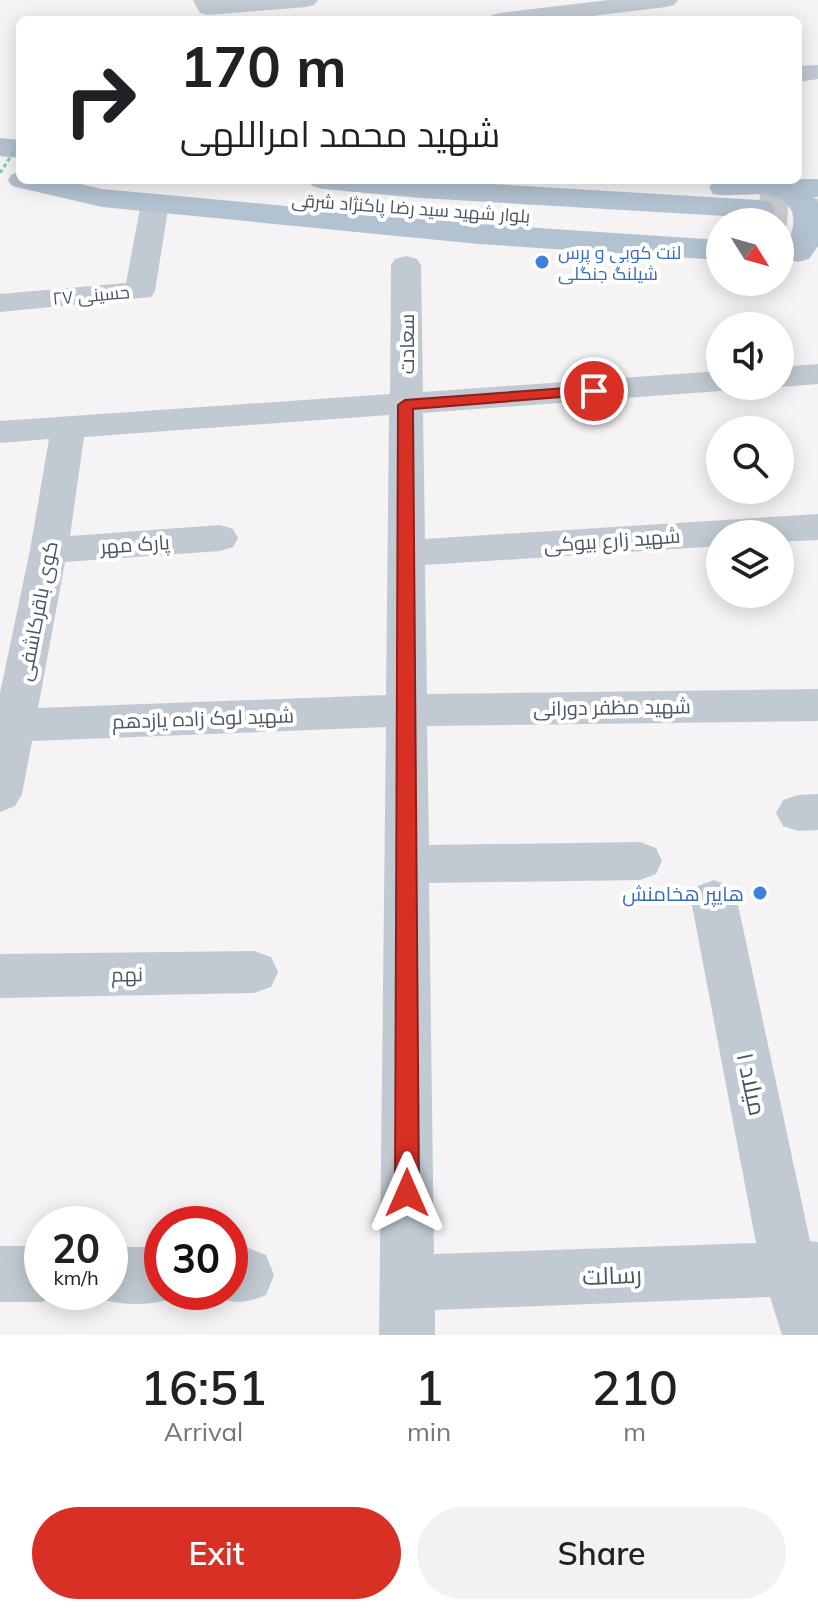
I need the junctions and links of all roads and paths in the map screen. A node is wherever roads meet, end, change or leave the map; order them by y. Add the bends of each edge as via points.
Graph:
1 (666, 0) edge
2 (316, 3) edge
3 (208, 9) edge
4 (533, 16) edge
5 (16, 148) edge
6 (0, 174) edge
7 (45, 184) edge
8 (143, 184) edge
9 (367, 184) edge
10 (681, 184) edge
11 (818, 188) edge
12 (785, 189) junction
13 (155, 203) junction
14 (742, 208) tunnel mouth
15 (706, 227) edge
16 (706, 249) edge
17 (799, 254) edge
18 (406, 265) dead end
19 (0, 303) edge
20 (818, 374) edge
21 (794, 376) edge
22 (706, 382) edge
23 (405, 405) junction
24 (68, 427) junction
25 (0, 432) edge
26 (818, 527) edge
27 (220, 538) dead end
28 (49, 550) junction
29 (406, 553) junction
30 (818, 705) edge
31 (406, 710) junction
32 (7, 726) edge
33 (0, 794) edge
34 (640, 861) dead end
35 (406, 864) junction
36 (714, 900) dead end
37 (254, 972) dead end
38 (0, 976) edge
39 (804, 1268) edge
40 (0, 1274) edge
41 (24, 1274) edge
42 (407, 1309) edge
43 (810, 1335) edge

1 - 4 street
2 - 3 street
5 - 6 path, bridge
7 - 13 main road via 102,198
8 - 15 main road, بلوار شهید سید رضا پاکنژاد شرقی via 409,210
9 - 14 main road, بلوار شهید سید رضا پاکنژاد شرقی
10 - 12 main road
11 - 12 main road
12 - 17 main road via 801,199 817,221 817,233
13 - 16 main road
13 - 19 street, حسینی ۲۷ via 140,291
18 - 23 street, سعادت
20 - 21 street
22 - 23 street
23 - 24 street
23 - 29 street, سعادت
24 - 25 street
24 - 28 street, کوی باقرکاشفی
26 - 29 street, شهید زارع بیوکی
27 - 28 street, پارک مهر
28 - 32 street, کوی باقرکاشفی
29 - 31 street, سعادت
30 - 31 street, شهید مظفر دورانی
31 - 32 street, شهید لوک زاده یازدهم
31 - 35 street, سعادت
32 - 33 street, کوی باقرکاشفی
34 - 35 street
35 - 42 street, سعادت
36 - 39 street, میلاد ۱
37 - 38 street, نهم
39 - 42 street, رسالت
39 - 43 street, میلاد ۱
40 - 41 street

